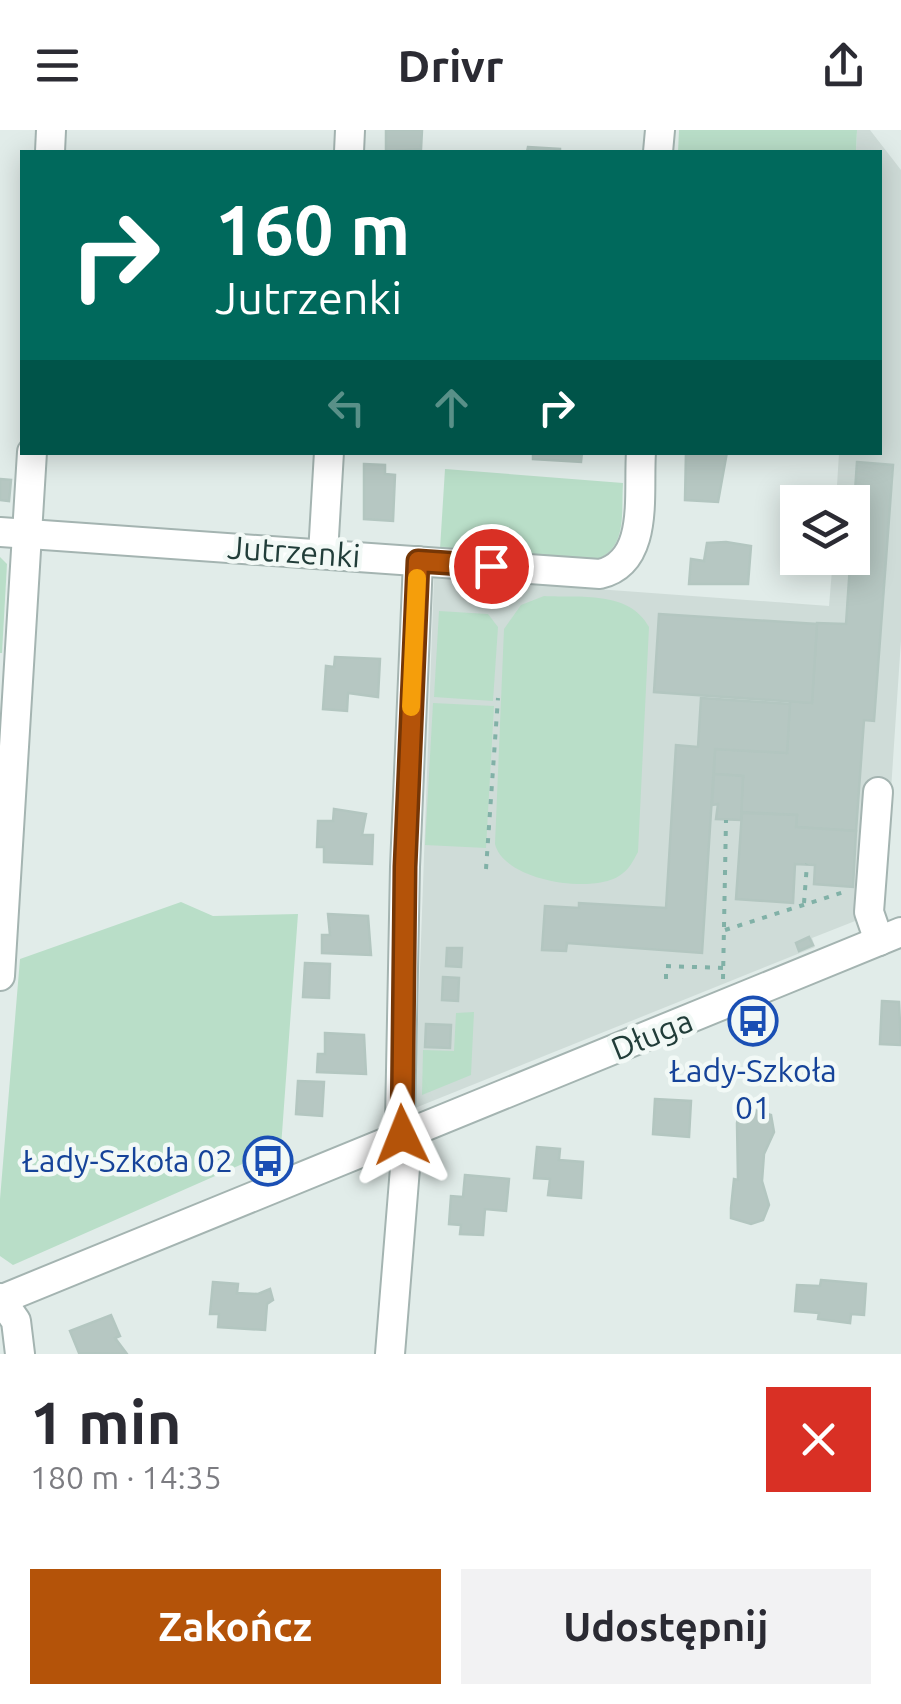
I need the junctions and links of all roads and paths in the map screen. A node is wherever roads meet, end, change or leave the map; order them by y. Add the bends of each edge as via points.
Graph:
1 (31, 455) edge
2 (329, 455) edge
3 (641, 455) edge
4 (13, 532) edge
5 (323, 554) junction
6 (418, 561) junction
7 (498, 698) dead end
8 (878, 792) dead end
9 (726, 820) dead end
10 (807, 864) dead end
11 (486, 869) dead end
12 (870, 894) junction
13 (804, 903) junction
14 (725, 930) junction
15 (890, 937) edge
16 (723, 968) junction
17 (0, 976) edge
18 (666, 979) dead end
19 (722, 989) dead end
20 (402, 1135) junction
21 (0, 1299) edge
22 (20, 1354) edge
23 (390, 1354) edge

1 - 4 street
2 - 5 street
3 - 6 street, Jutrzenki via 635,543 615,570
4 - 5 street, Jutrzenki
4 - 17 street
5 - 6 street, Jutrzenki
6 - 20 street
7 - 11 path
8 - 12 street
9 - 14 path
10 - 13 path
12 - 13 path via 838,892
12 - 15 street via 869,912
13 - 14 path
14 - 16 path
15 - 20 street, Długa
16 - 18 path via 666,966
16 - 19 path
20 - 21 street, Długa
20 - 23 street
21 - 22 street via 17,1324

